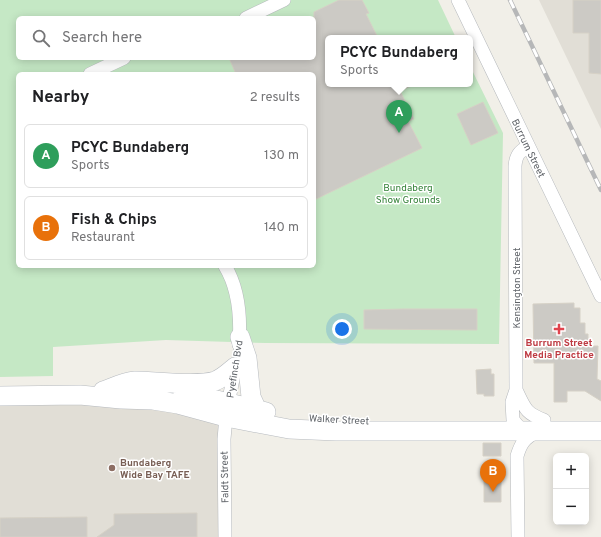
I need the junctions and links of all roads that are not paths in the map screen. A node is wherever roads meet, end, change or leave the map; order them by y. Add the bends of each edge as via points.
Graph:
1 (284, 0) edge
2 (458, 0) edge
3 (250, 16) edge
4 (120, 60) edge
5 (94, 72) edge
6 (528, 146) junction
7 (226, 268) edge
8 (601, 296) edge
9 (240, 337) junction
10 (235, 367) junction
11 (516, 390) junction
12 (103, 391) junction
13 (80, 395) junction
14 (0, 396) edge
15 (227, 410) junction
16 (258, 410) junction
17 (601, 419) edge
18 (529, 426) junction
19 (601, 431) edge
20 (498, 432) junction
21 (517, 456) junction
22 (225, 537) edge
23 (518, 537) edge

1 - 3 street
2 - 6 street, Burrum Street
4 - 5 street
6 - 8 street, Burrum Street
6 - 11 street, Kensington Street via 519,152 515,166
7 - 9 street, Pyefinch Bvd via 237,299
9 - 10 street, Pyefinch Bvd
9 - 16 main road via 247,358 251,397
10 - 12 main road via 222,378 212,381 134,382
10 - 15 street, Pyefinch Bvd
11 - 18 street via 531,414
11 - 18 street, Kensington Street via 512,402
12 - 13 main road, Walker Street
12 - 15 main road, Walker Street via 174,390
13 - 14 main road, Walker Street
13 - 15 main road, Walker Street via 153,400
15 - 16 main road, Walker Street
15 - 20 main road, Walker Street via 289,429
15 - 22 street, Faldt Street via 224,439
16 - 18 main road, Walker Street via 314,419
17 - 18 main road, Walker Street
18 - 19 main road, Walker Street
18 - 20 main road, Walker Street
18 - 21 street via 526,439 520,446
20 - 21 street via 512,443
21 - 23 street

